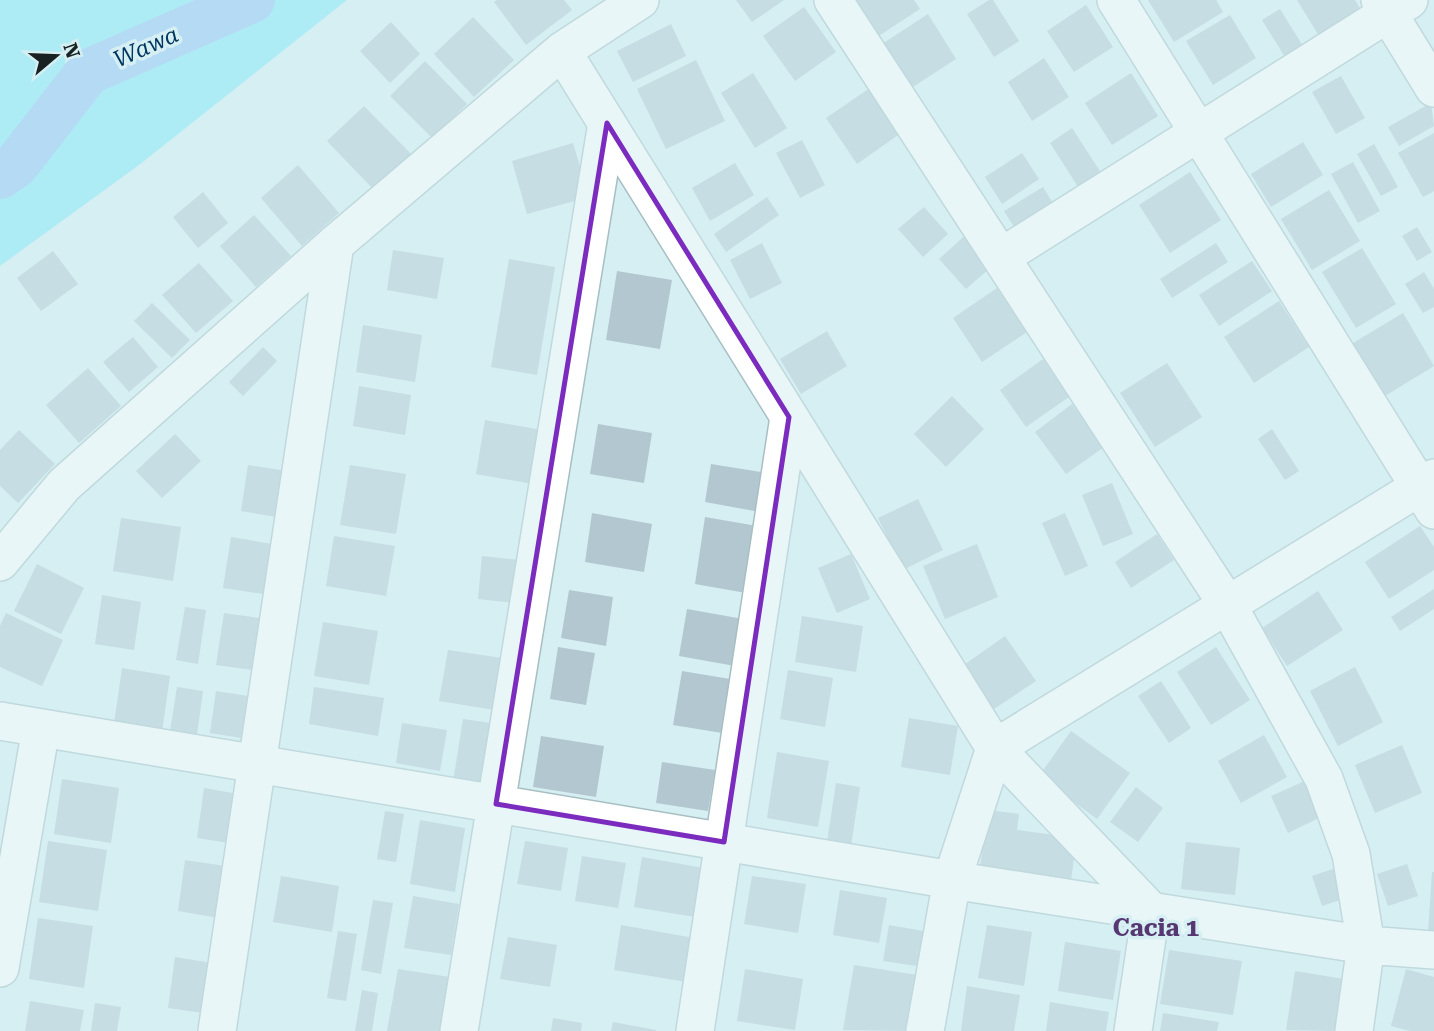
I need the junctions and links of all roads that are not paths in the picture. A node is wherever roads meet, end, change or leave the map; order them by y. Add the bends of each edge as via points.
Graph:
1 (640, 0) edge
2 (833, 0) edge
3 (1116, 0) edge
4 (1392, 4) edge
5 (562, 51) junction
6 (1434, 88) edge
7 (607, 123) junction
8 (1199, 132) junction
9 (335, 244) junction
10 (1000, 257) junction
11 (789, 418) junction
12 (1429, 492) edge
13 (0, 562) edge
14 (1227, 604) junction
15 (0, 722) edge
16 (41, 728) junction
17 (995, 748) junction
18 (257, 764) junction
19 (496, 804) junction
20 (724, 842) junction
21 (952, 880) junction
22 (1151, 911) junction
23 (1366, 945) junction
24 (1434, 950) edge
25 (0, 968) edge
26 (217, 1031) edge
27 (459, 1031) edge
28 (695, 1031) edge
29 (925, 1031) edge
30 (1133, 1031) edge
31 (1354, 1031) edge

1 - 5 street
2 - 10 street
3 - 8 street
4 - 6 street
4 - 8 street
5 - 7 street
5 - 9 street
7 - 11 street
7 - 19 street
8 - 10 street
8 - 12 street
9 - 13 street via 64,485
9 - 18 street
10 - 14 street
11 - 17 street
11 - 20 street
12 - 14 street
14 - 17 street
14 - 23 street via 1324,779 1352,854
15 - 16 street
16 - 18 street
16 - 25 street
17 - 21 street
17 - 22 street
18 - 19 street
18 - 26 street
19 - 20 street
19 - 27 street
20 - 21 street
20 - 28 street
21 - 22 street
21 - 29 street
22 - 23 street
22 - 30 street
23 - 24 street
23 - 31 street

